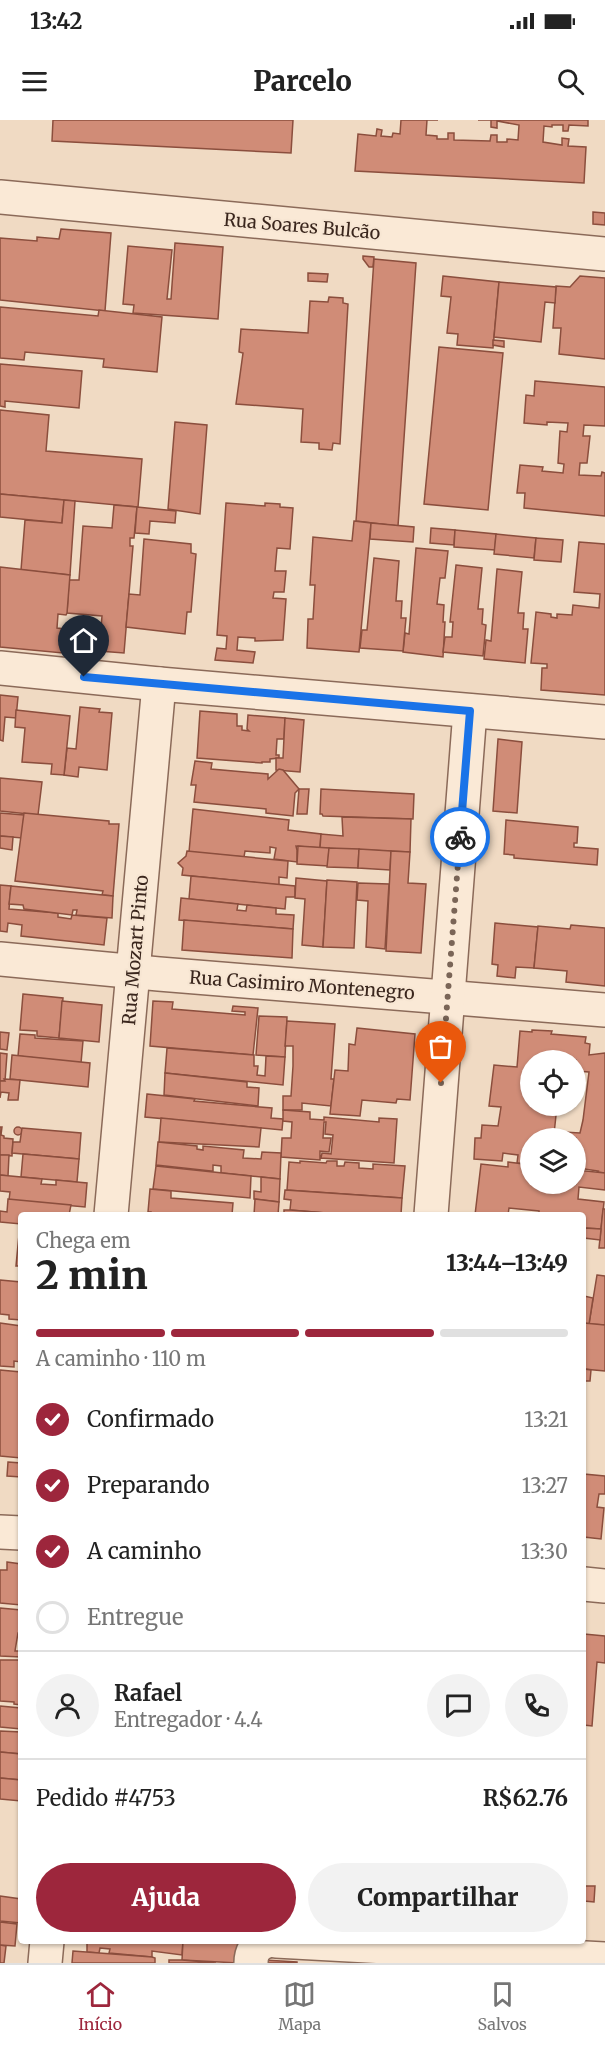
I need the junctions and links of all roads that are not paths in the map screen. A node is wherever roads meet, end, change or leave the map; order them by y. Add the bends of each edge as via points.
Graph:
1 (0, 197) edge
2 (605, 254) edge
3 (0, 668) edge
4 (159, 684) junction
5 (470, 711) junction
6 (605, 722) edge
7 (0, 959) edge
8 (134, 972) junction
9 (448, 996) junction
10 (605, 1010) edge
11 (111, 1212) edge
12 (431, 1212) edge
13 (0, 1532) edge
14 (18, 1533) edge
15 (586, 1584) edge
16 (605, 1586) edge
17 (47, 1944) edge
18 (260, 1944) edge
19 (331, 1944) edge
20 (605, 1959) edge
21 (45, 1963) edge
22 (251, 1963) edge

1 - 2 street, Rua Soares Bulcão
3 - 4 street
4 - 5 street
4 - 8 street, Rua Mozart Pinto
5 - 6 street
5 - 9 street
7 - 8 street, Rua Casimiro Montenegro
8 - 9 street, Rua Casimiro Montenegro
8 - 11 street, Rua Mozart Pinto
9 - 10 street, Rua Casimiro Montenegro
9 - 12 street
13 - 14 street
15 - 16 street
17 - 21 street
18 - 22 street via 251,1956
19 - 20 street

